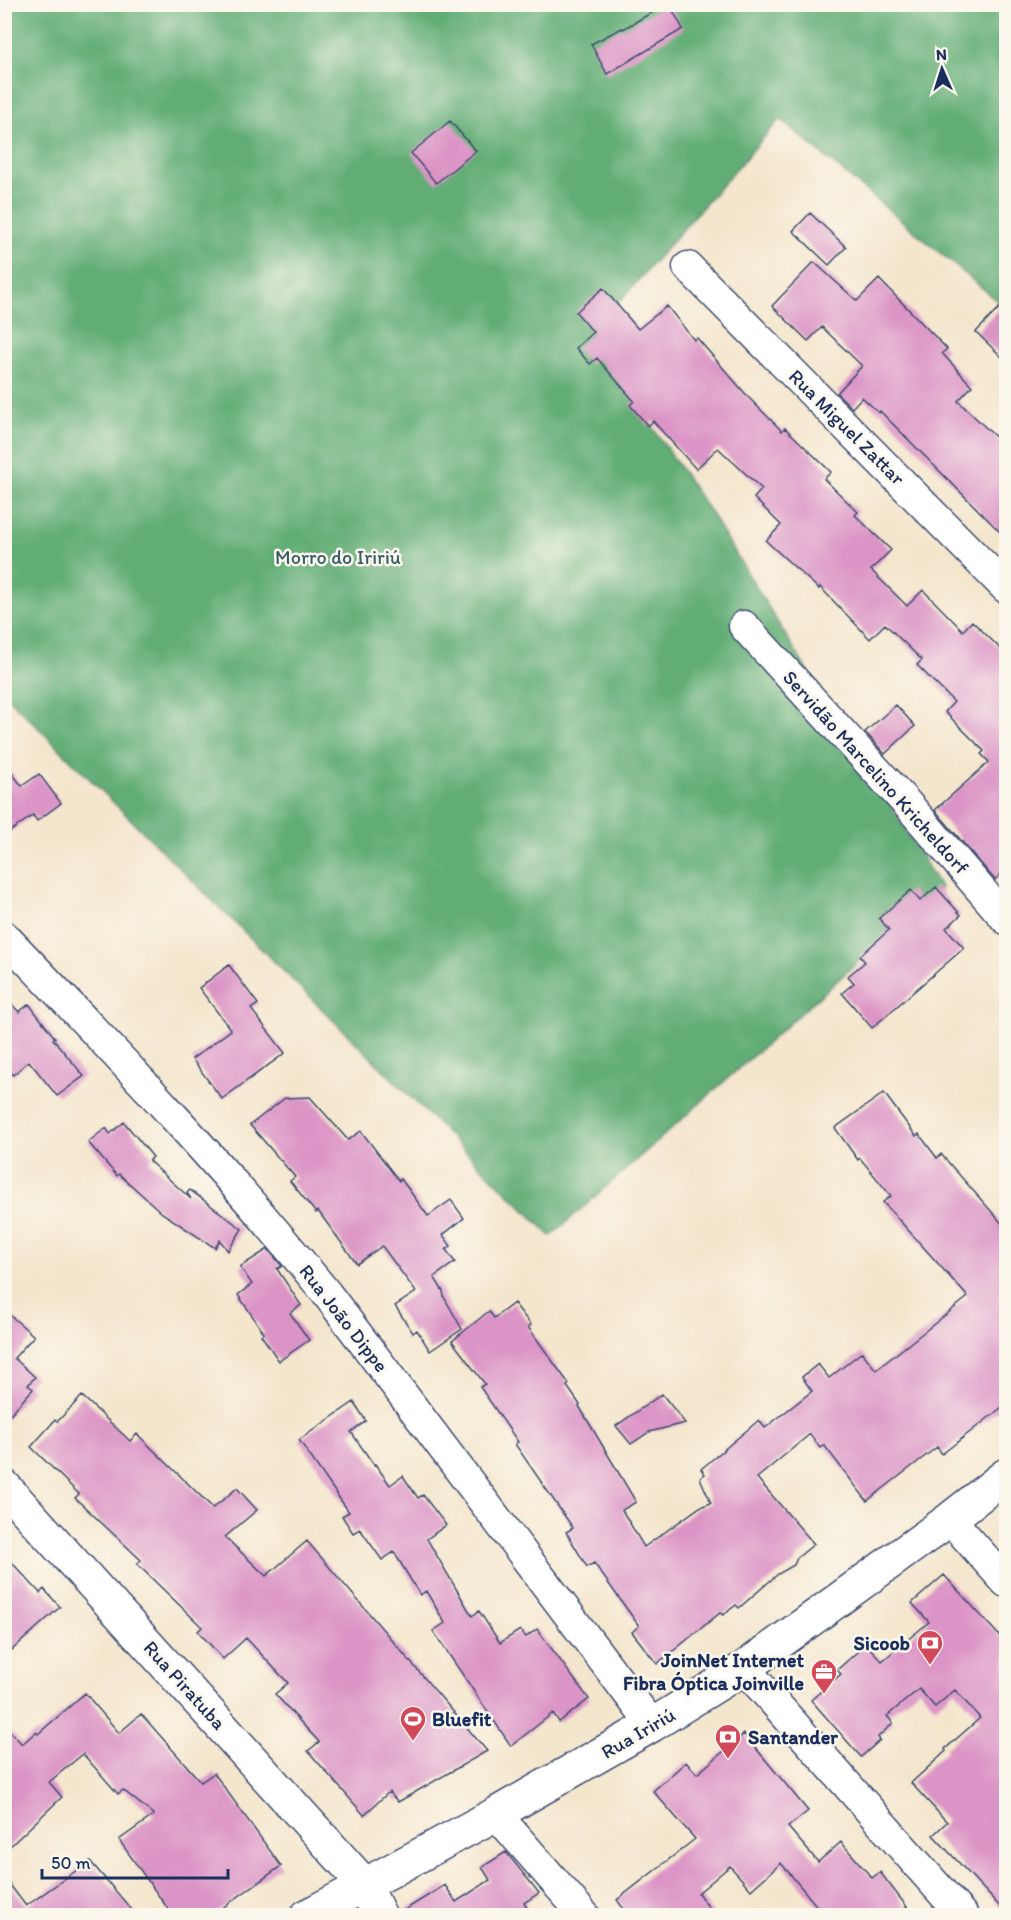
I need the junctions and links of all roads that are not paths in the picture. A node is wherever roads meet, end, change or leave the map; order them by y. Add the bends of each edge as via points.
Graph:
1 (688, 267) dead end
2 (1006, 588) edge
3 (744, 626) dead end
4 (1006, 919) edge
5 (4, 936) edge
6 (1006, 1475) edge
7 (4, 1486) edge
8 (950, 1519) junction
9 (1006, 1582) edge
10 (744, 1668) junction
11 (652, 1725) junction
12 (496, 1814) junction
13 (363, 1884) junction
14 (307, 1916) edge
15 (380, 1916) edge
16 (585, 1916) edge
17 (963, 1916) edge

1 - 2 street, Rua Miguel Zattar
3 - 4 street, Servidão Marcelino Kricheldorf via 909,806
5 - 11 street, Rua João Dippe via 150,1088 274,1228
6 - 8 main road, Rua Iririú
7 - 13 main road, Rua Piratuba
8 - 9 street
8 - 10 main road, Rua Iririú
10 - 11 main road, Rua Iririú
10 - 17 street
11 - 12 main road, Rua Iririú
12 - 13 main road, Rua Iririú
12 - 16 street
13 - 14 main road, Rua Iririú
13 - 15 main road, Rua Piratuba

